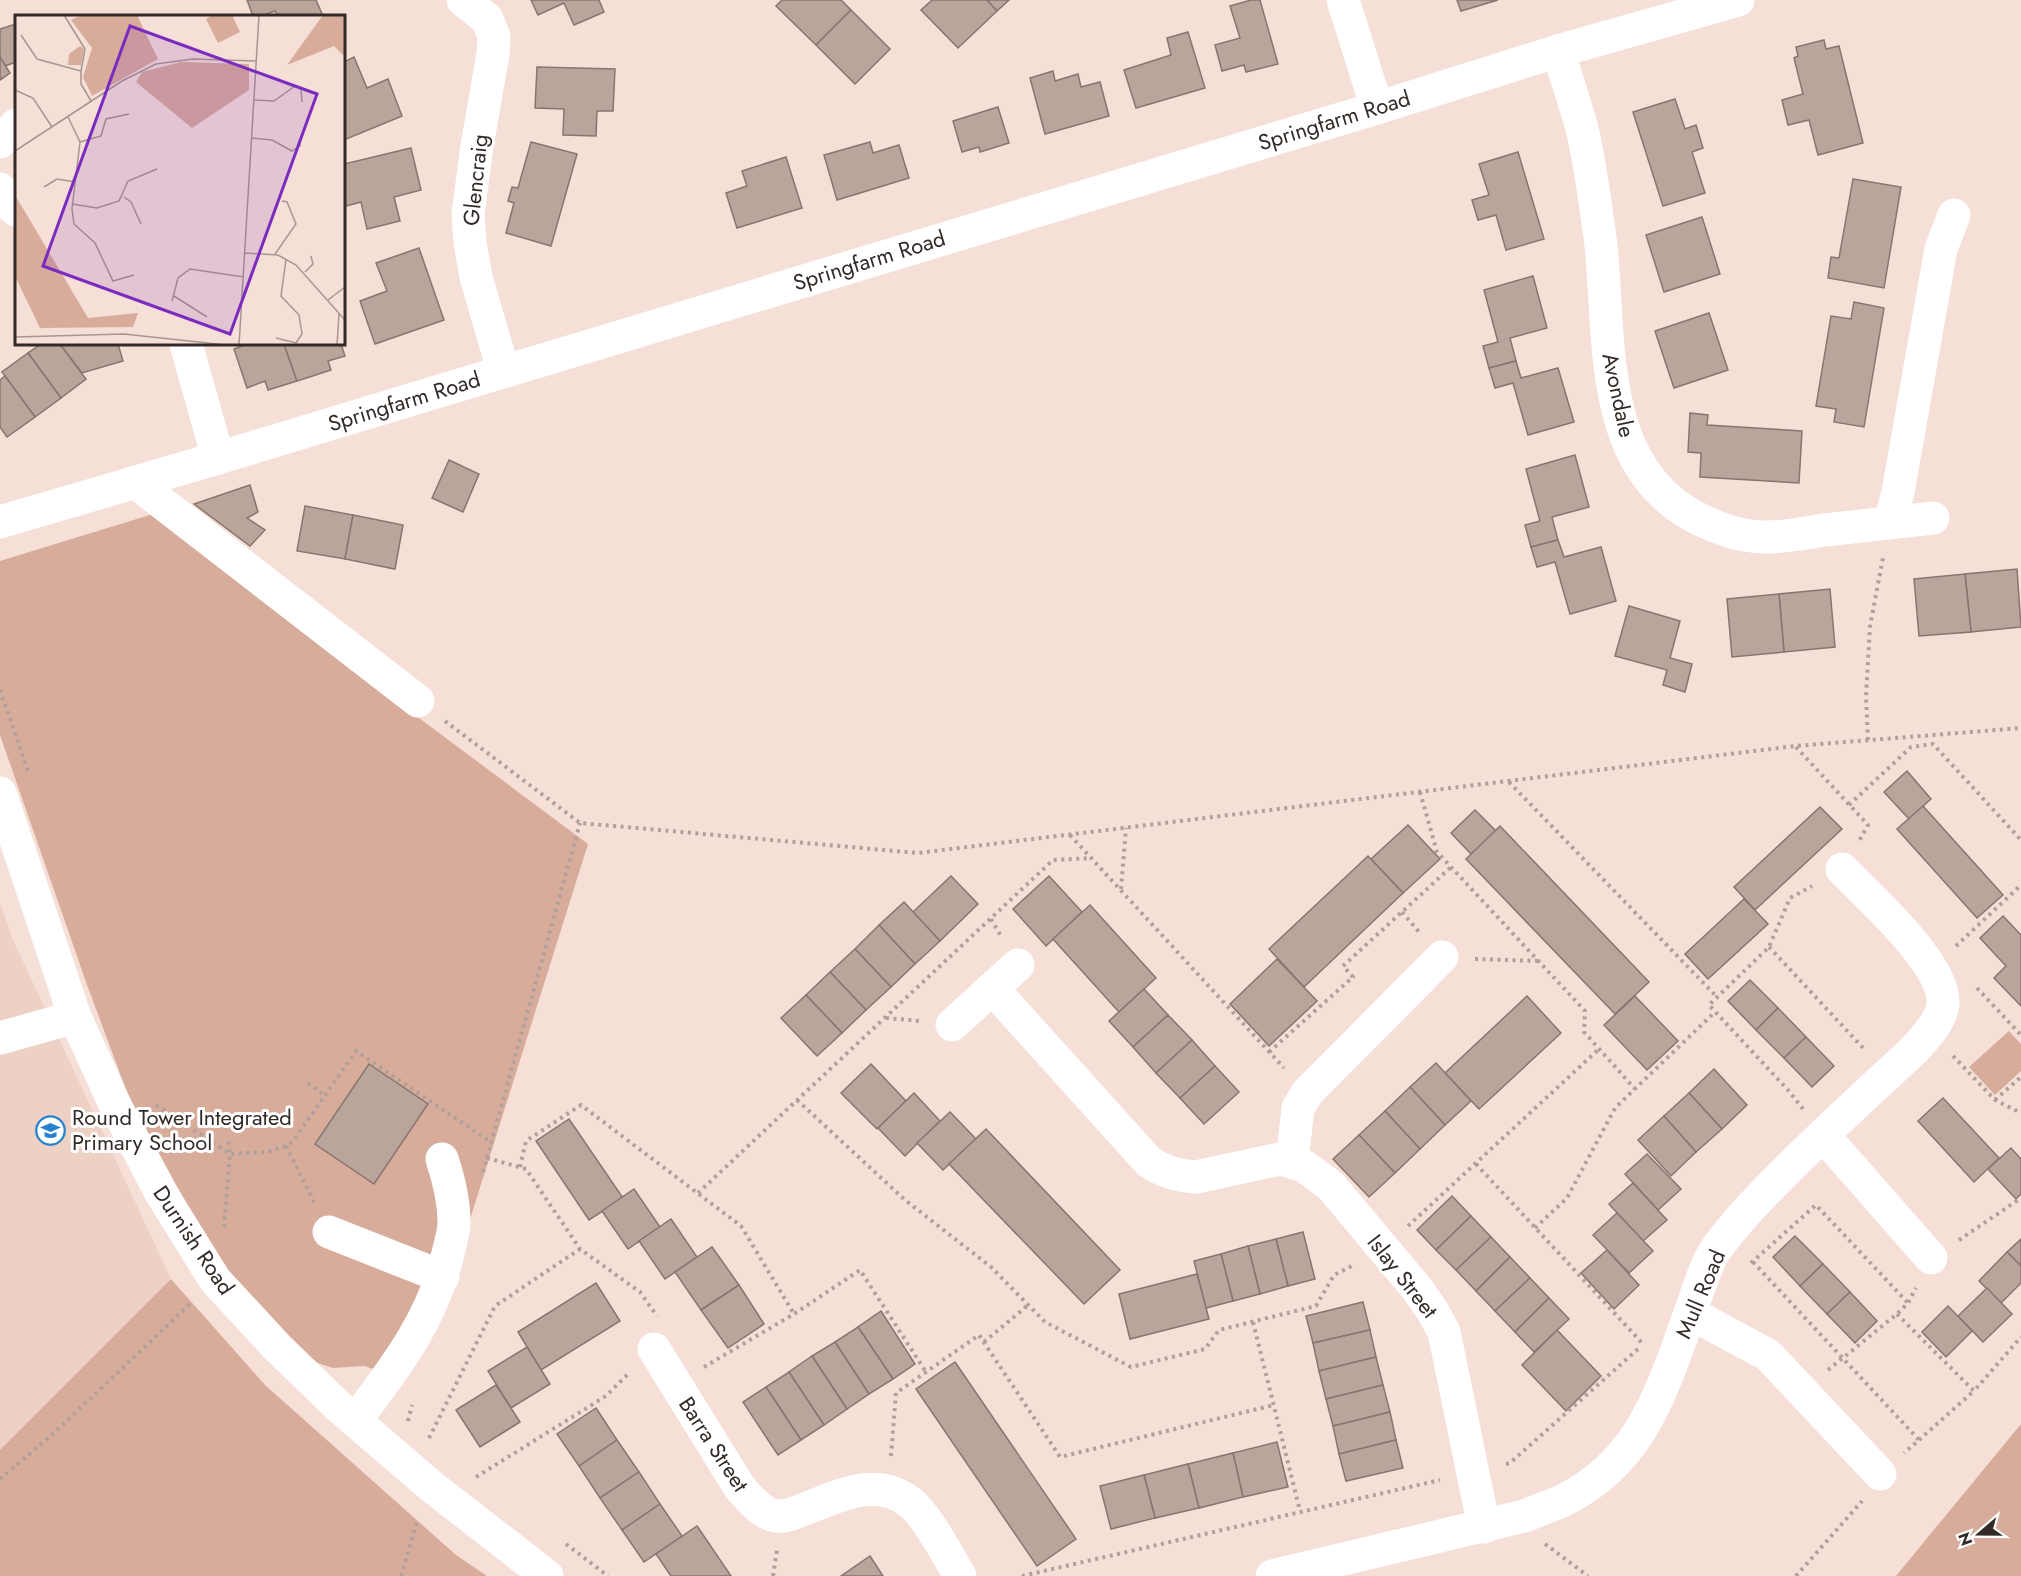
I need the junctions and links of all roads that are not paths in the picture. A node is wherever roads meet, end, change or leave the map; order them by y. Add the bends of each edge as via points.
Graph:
1 (463, 0) edge
2 (1343, 0) edge
3 (1738, 0) edge
4 (1558, 51) junction
5 (1377, 108) junction
6 (15, 126) edge
7 (0, 142) edge
8 (0, 189) edge
9 (15, 209) edge
10 (1954, 215) dead end
11 (186, 345) edge
12 (503, 370) junction
13 (218, 458) junction
14 (135, 482) junction
15 (1933, 518) dead end
16 (0, 522) edge
17 (1890, 522) junction
18 (418, 701) road end
19 (0, 793) edge
20 (1842, 869) road end
21 (1442, 957) dead end
22 (1018, 965) dead end
23 (992, 988) junction
24 (75, 1017) junction
25 (952, 1024) dead end
26 (0, 1038) edge
27 (1823, 1135) junction
28 (442, 1160) dead end
29 (1292, 1162) junction
30 (329, 1232) road end
31 (1931, 1258) road end
32 (443, 1277) junction
33 (1687, 1320) junction
34 (654, 1349) road end
35 (356, 1421) junction
36 (1880, 1474) dead end
37 (1484, 1527) junction
38 (1314, 1572) edge
39 (547, 1576) edge
40 (960, 1576) edge
41 (1272, 1576) edge

1 - 12 street, Glencraig via 487,19 494,36 468,214 476,277
2 - 5 street
3 - 4 street, Springfarm Road
4 - 5 street, Springfarm Road
4 - 17 street, Avondale via 1582,130 1600,238 1608,345 1619,415 1644,474 1684,512 1743,535 1773,537
5 - 12 street, Springfarm Road
6 - 7 street
8 - 9 street
10 - 17 street via 1941,249
11 - 13 street
12 - 13 street, Springfarm Road
13 - 14 street, Springfarm Road
14 - 16 street, Springfarm Road
14 - 18 street
15 - 17 street, Avondale
19 - 24 street, Durnish Road
20 - 27 street, Mull Road via 1932,969 1943,1003 1930,1031 1914,1050
21 - 29 street via 1307,1093 1298,1108
22 - 23 street
23 - 25 street
23 - 29 street, Islay Street via 1149,1162 1161,1170 1196,1177 1267,1161
24 - 26 street
24 - 35 street, Durnish Road via 161,1193 215,1280 277,1347
27 - 31 street
27 - 33 street, Mull Road via 1746,1211 1714,1251
28 - 32 street via 451,1189 454,1224
29 - 37 street, Islay Street via 1331,1186 1418,1290 1444,1332
30 - 32 street
32 - 35 street via 397,1366
33 - 36 street via 1768,1355
33 - 37 street, Mull Road via 1653,1411 1621,1457 1563,1500
34 - 40 street, Barra Street via 740,1488 765,1511 775,1516 792,1514 857,1490 889,1491 906,1499 922,1515
35 - 39 street, Durnish Road
37 - 38 street, Mull Road
38 - 41 street, Mull Road

